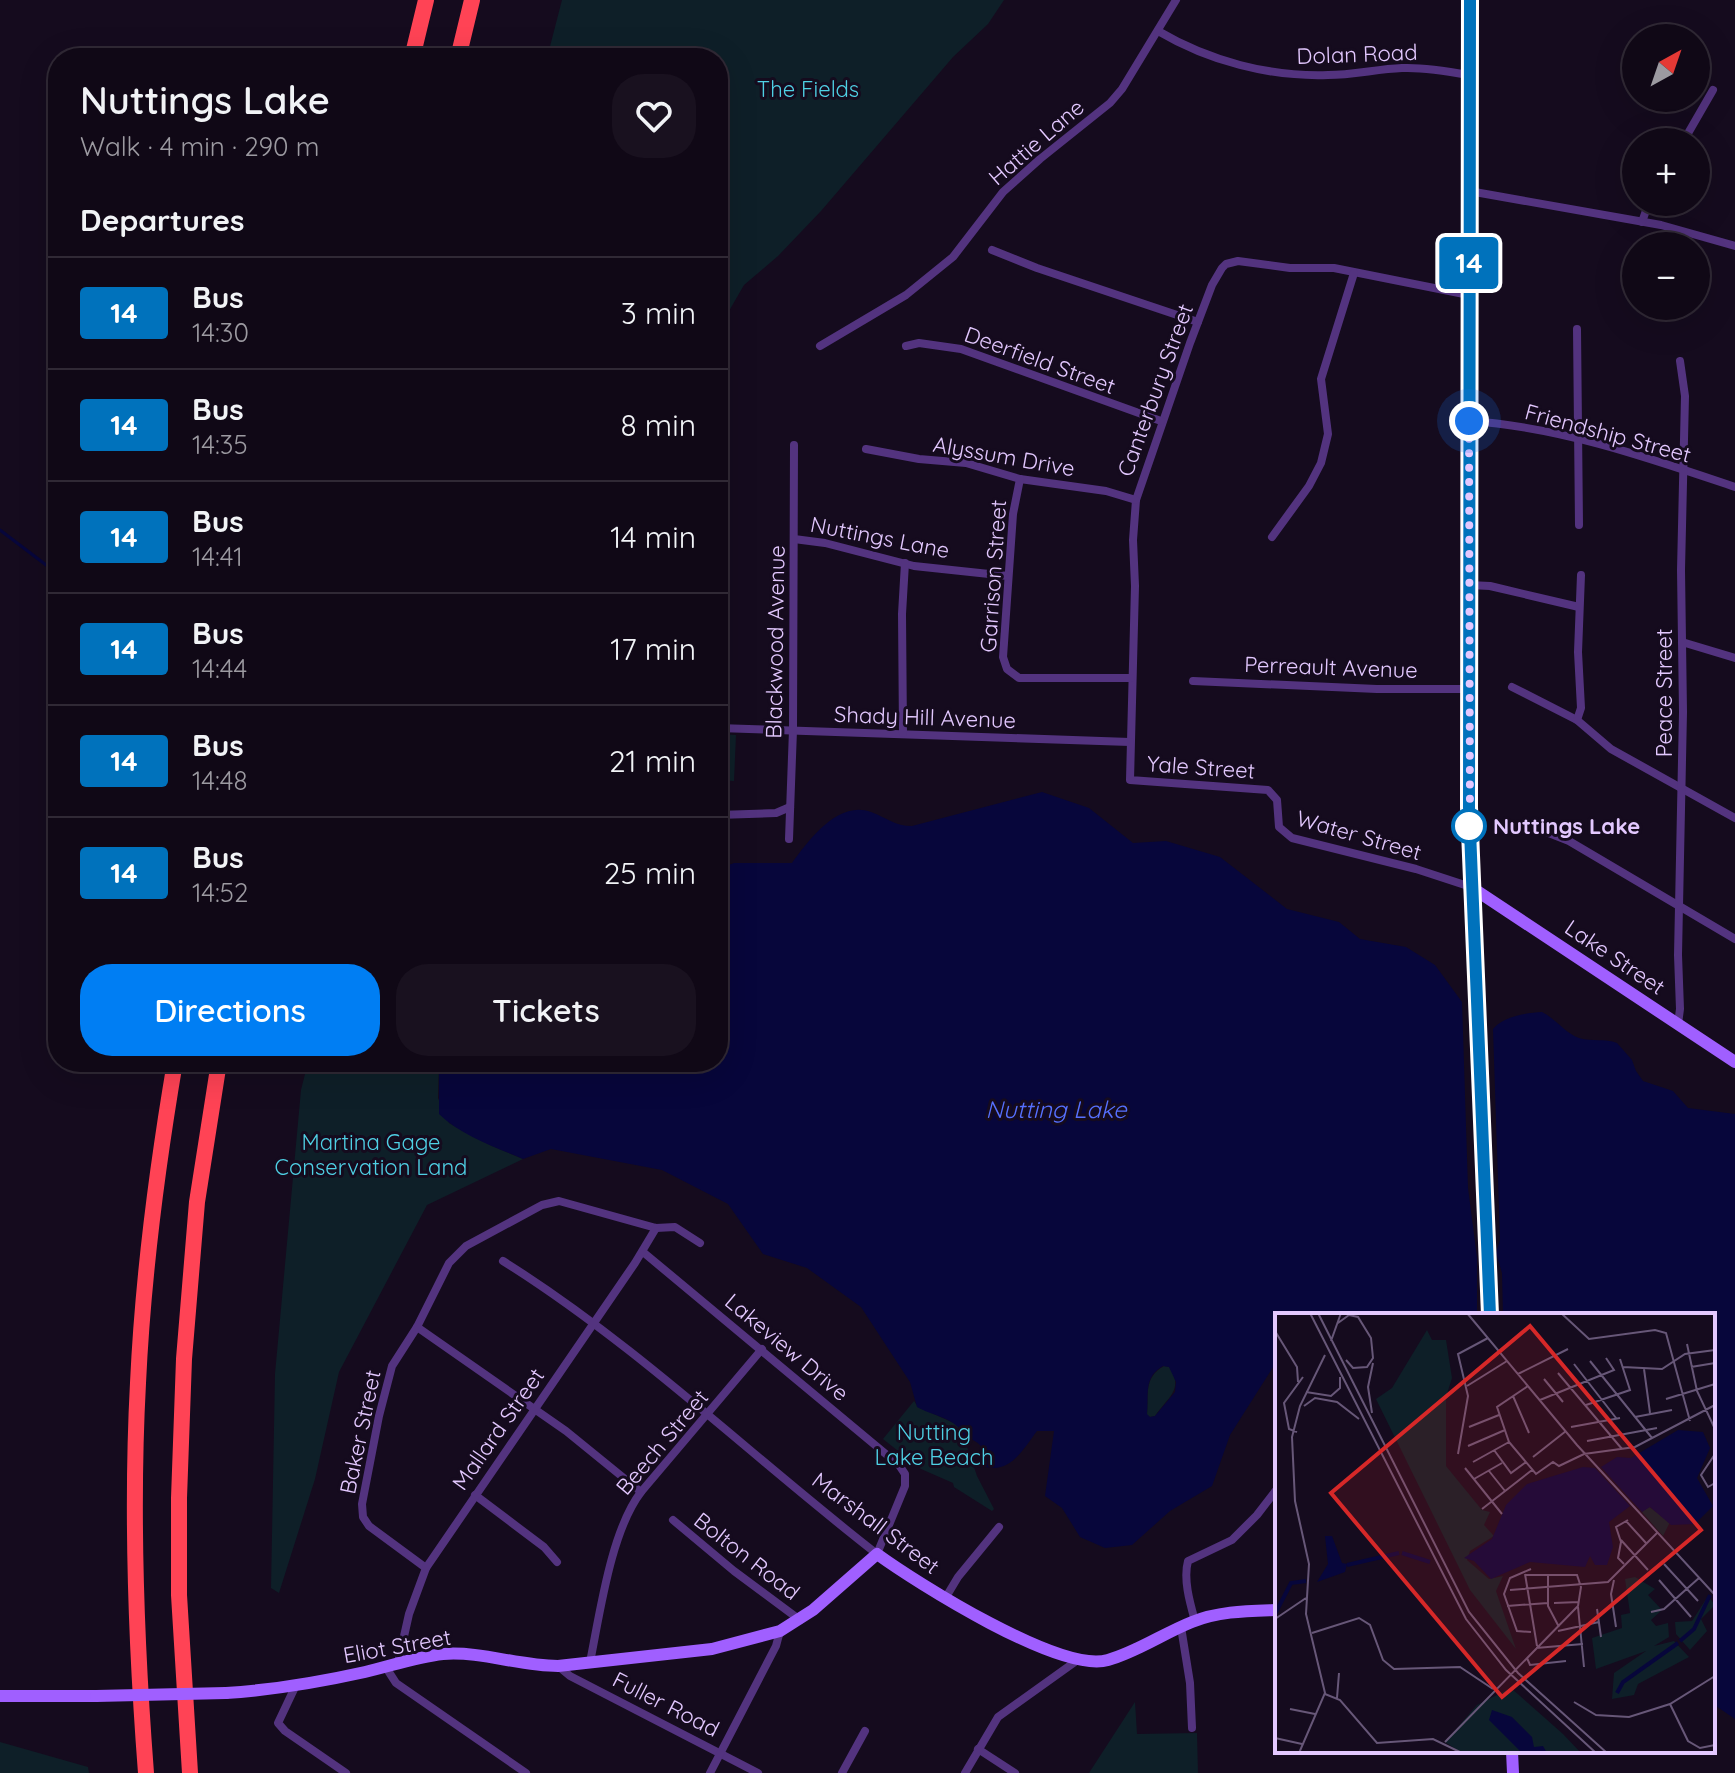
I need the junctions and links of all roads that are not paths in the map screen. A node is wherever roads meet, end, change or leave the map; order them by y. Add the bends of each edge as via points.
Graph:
1 (426, 0) edge
2 (472, 0) edge
3 (1176, 0) edge
4 (1470, 0) edge
5 (1158, 31) junction
6 (414, 48) edge
7 (460, 48) edge
8 (1469, 75) junction
9 (1713, 90) dead end
10 (1691, 128) edge
11 (1469, 191) junction
12 (1644, 216) edge
13 (1642, 222) junction
14 (1735, 246) edge
15 (992, 250) dead end
16 (1354, 273) junction
17 (1469, 295) junction
18 (1198, 322) junction
19 (1577, 329) dead end
20 (820, 346) dead end
21 (906, 346) dead end
22 (1680, 361) dead end
23 (1161, 421) junction
24 (1469, 421) junction
25 (1579, 439) junction
26 (794, 445) dead end
27 (866, 449) dead end
28 (1683, 470) junction
29 (1020, 479) junction
30 (1735, 487) edge
31 (1136, 500) junction
32 (1579, 525) dead end
33 (1272, 537) dead end
34 (794, 539) junction
35 (905, 563) junction
36 (1581, 575) dead end
37 (1008, 576) junction
38 (1469, 585) junction
39 (1579, 607) junction
40 (1682, 642) junction
41 (1735, 658) edge
42 (1131, 678) junction
43 (1193, 681) dead end
44 (1512, 687) dead end
45 (1468, 689) junction
46 (1577, 720) junction
47 (728, 728) edge
48 (793, 730) junction
49 (903, 733) junction
50 (1130, 742) junction
51 (1130, 780) joint
52 (1681, 788) junction
53 (1268, 790) joint
54 (790, 807) junction
55 (728, 815) edge
56 (1735, 818) edge
57 (1536, 828) dead end
58 (789, 839) dead end
59 (1471, 887) junction
60 (1679, 908) junction
61 (1735, 939) edge
62 (1678, 1024) junction
63 (1735, 1062) edge
64 (174, 1072) edge
65 (217, 1072) edge
66 (656, 1228) junction
67 (700, 1243) dead end
68 (643, 1252) junction
69 (503, 1261) dead end
70 (1490, 1313) edge
71 (593, 1323) junction
72 (417, 1327) junction
73 (762, 1349) junction
74 (535, 1408) junction
75 (708, 1414) junction
76 (905, 1474) joint
77 (641, 1492) junction
78 (1275, 1492) edge
79 (475, 1495) junction
80 (673, 1520) dead end
81 (999, 1527) dead end
82 (877, 1554) junction
83 (557, 1562) dead end
84 (426, 1568) junction
85 (946, 1597) junction
86 (1275, 1610) edge
87 (800, 1620) junction
88 (1195, 1621) junction
89 (1181, 1627) junction
90 (780, 1631) junction
91 (1079, 1659) junction
92 (590, 1662) junction
93 (392, 1665) junction
94 (558, 1666) junction
95 (296, 1685) junction
96 (0, 1696) edge
97 (1192, 1728) dead end
98 (865, 1731) dead end
99 (978, 1749) junction
100 (721, 1752) junction
101 (1512, 1753) edge
102 (146, 1773) edge
103 (190, 1773) edge
104 (346, 1773) edge
105 (526, 1773) edge
106 (710, 1773) edge
107 (758, 1773) edge
108 (842, 1773) edge
109 (965, 1773) edge
110 (1015, 1773) edge
111 (1513, 1773) edge

1 - 6 highway
2 - 7 highway
3 - 5 street, Hattie Lane
4 - 8 street
5 - 8 street, Dolan Road via 1179,44 1248,68 1285,74 1402,68
5 - 20 street, Hattie Lane via 1110,103 1003,192 953,257 906,295
8 - 11 street
9 - 10 street
11 - 13 street
11 - 17 street
12 - 13 street
13 - 14 street
15 - 18 street
16 - 17 street, Canterbury Street
16 - 18 street, Canterbury Street via 1232,262 1217,275
16 - 33 street via 1321,379 1328,434 1321,463
17 - 24 street
18 - 23 street, Canterbury Street
19 - 25 street
21 - 23 street, Deerfield Street via 952,347
22 - 28 street, Peace Street via 1685,396
23 - 31 street, Canterbury Street
24 - 25 street, Friendship Street
24 - 38 street
25 - 28 street, Friendship Street
25 - 32 street
26 - 34 street, Blackwood Avenue
27 - 29 street, Alyssum Drive via 966,463
28 - 30 street, Friendship Street
28 - 40 street, Peace Street
29 - 31 street, Alyssum Drive
29 - 37 street, Garrison Street
31 - 42 street, Canterbury Street
34 - 35 street, Nuttings Lane
34 - 48 street, Blackwood Avenue
35 - 37 street, Nuttings Lane
35 - 49 street
36 - 39 street
37 - 42 street, Garrison Street via 1003,657 1011,674 1040,679
38 - 39 street
38 - 45 street
39 - 46 street
40 - 41 street
40 - 52 street, Peace Street
42 - 50 street, Canterbury Street
43 - 45 street, Perreault Avenue
44 - 46 street
45 - 59 street
46 - 52 street via 1611,749
47 - 48 street, Shady Hill Avenue
48 - 49 street, Shady Hill Avenue
48 - 54 street, Blackwood Avenue
49 - 50 street, Shady Hill Avenue
50 - 51 street, Canterbury Street
51 - 53 street, Yale Street
52 - 56 street
52 - 60 street, Peace Street
53 - 59 street, Water Street via 1277,800 1279,827 1292,838
54 - 55 street via 776,813
54 - 58 street, Blackwood Avenue
57 - 60 street via 1569,841
59 - 62 street, Lake Street
59 - 70 street
60 - 61 street
60 - 62 street, Peace Street
62 - 63 street, Lake Street
64 - 102 highway via 152,1221 138,1383 135,1585
65 - 103 highway via 197,1202 184,1359 179,1595
66 - 67 street, Baker Street via 675,1227
66 - 68 street, Mallard Street
66 - 72 street, Baker Street via 565,1202 548,1203 461,1249
68 - 71 street, Mallard Street
68 - 73 street, Lakeview Drive
69 - 71 street, Marshall Street
71 - 74 street, Mallard Street
71 - 75 street, Marshall Street
72 - 74 street
72 - 84 street, Baker Street via 392,1366 362,1504 363,1517 381,1536
73 - 75 street, Beech Street
73 - 76 street, Lakeview Drive
74 - 77 street
74 - 79 street, Mallard Street
75 - 77 street, Beech Street
75 - 82 street, Marshall Street
76 - 82 street, Eliot Street
77 - 92 street, Beech Street via 619,1533
78 - 88 street via 1232,1540 1188,1561
79 - 83 street
79 - 84 street, Mallard Street
80 - 87 street, Bolton Road
81 - 85 street
82 - 85 street, Marshall Street
82 - 87 street, Eliot Street
84 - 93 street, Mallard Street
85 - 91 street, Marshall Street via 1027,1642
86 - 88 street, Marshall Street via 1230,1612
87 - 90 street, Eliot Street
88 - 89 street, Marshall Street
89 - 91 street, Marshall Street via 1109,1660
89 - 97 street
90 - 92 street, Eliot Street via 712,1649
90 - 100 street
91 - 99 street via 1006,1710
92 - 94 street, Eliot Street
93 - 94 street, Eliot Street via 461,1654
93 - 95 street, Eliot Street
93 - 105 street via 396,1683
94 - 100 street, Fuller Road
95 - 96 street, Eliot Street, bridge via 226,1693
95 - 104 street via 278,1723
98 - 108 street
99 - 109 street
99 - 110 street
100 - 106 street
100 - 107 street, Fuller Road
101 - 111 street

